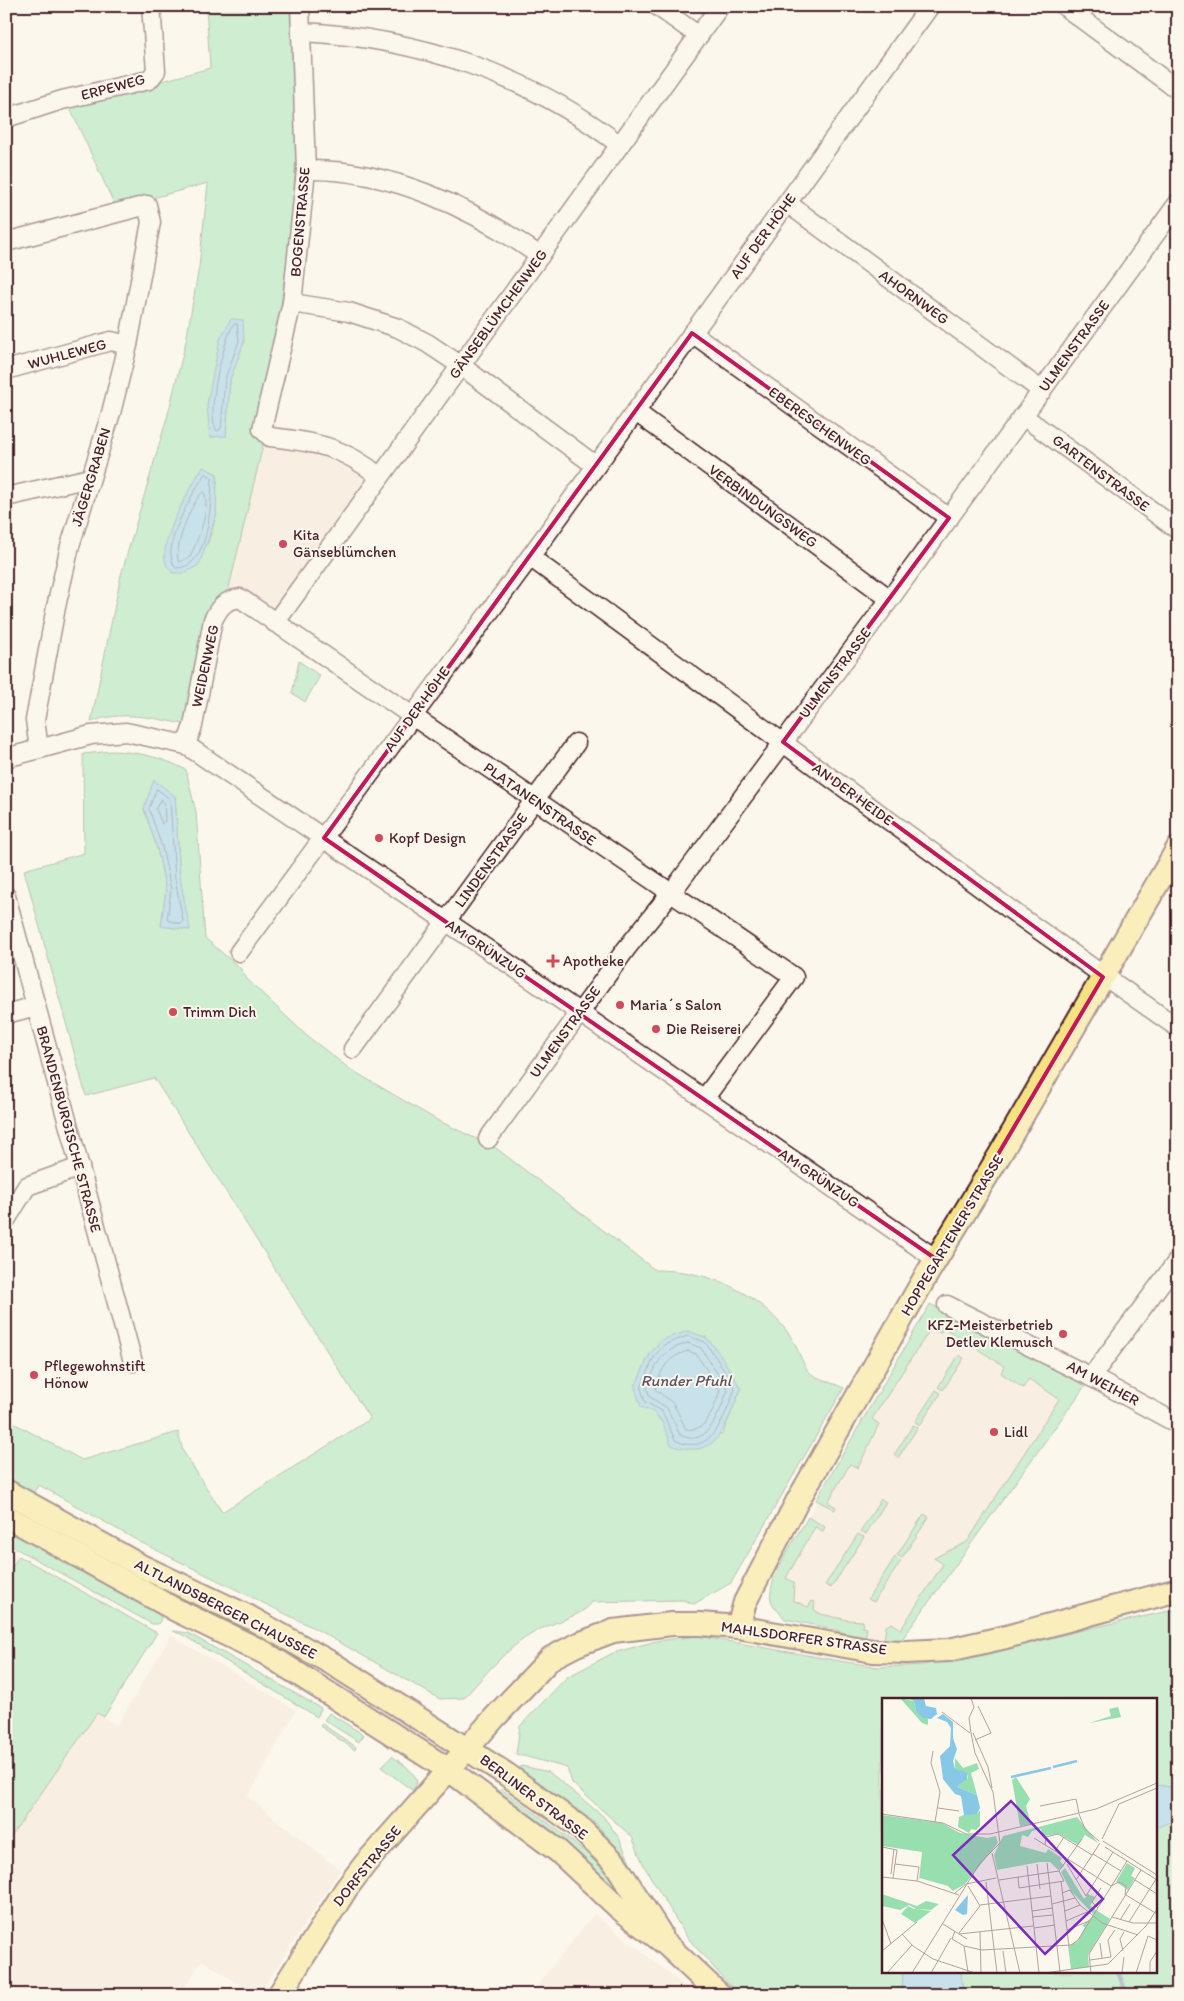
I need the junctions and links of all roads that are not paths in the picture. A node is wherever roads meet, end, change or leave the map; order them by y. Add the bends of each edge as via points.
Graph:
1 (151, 6) edge
2 (300, 6) edge
3 (720, 6) edge
4 (930, 6) edge
5 (1064, 6) edge
6 (660, 7) edge
7 (302, 32) junction
8 (699, 36) junction
9 (1178, 90) edge
10 (6, 118) edge
11 (620, 145) junction
12 (306, 170) junction
13 (787, 202) junction
14 (1178, 203) edge
15 (6, 242) edge
16 (540, 256) junction
17 (292, 303) junction
18 (692, 333) junction
19 (128, 345) junction
20 (460, 365) junction
21 (6, 370) edge
22 (1042, 391) junction
23 (636, 412) junction
24 (1024, 416) junction
25 (596, 466) junction
26 (380, 477) junction
27 (90, 478) junction
28 (6, 497) edge
29 (948, 518) junction
30 (1178, 530) edge
31 (530, 558) junction
32 (890, 599) junction
33 (281, 627) junction
34 (412, 716) junction
35 (783, 742) junction
36 (576, 743) dead end
37 (186, 745) junction
38 (39, 749) junction
39 (6, 758) edge
40 (535, 800) junction
41 (324, 838) junction
42 (1178, 848) edge
43 (669, 893) junction
44 (6, 896) edge
45 (446, 922) junction
46 (239, 952) dead end
47 (1103, 977) junction
48 (36, 1006) junction
49 (578, 1013) junction
50 (6, 1014) edge
51 (1178, 1028) edge
52 (353, 1049) dead end
53 (704, 1099) junction
54 (488, 1139) dead end
55 (80, 1167) junction
56 (6, 1220) edge
57 (936, 1259) junction
58 (1178, 1260) edge
59 (947, 1305) dead end
60 (133, 1362) dead end
61 (1091, 1377) junction
62 (1178, 1424) edge
63 (6, 1491) edge
64 (6, 1516) edge
65 (1178, 1590) edge
66 (738, 1628) junction
67 (468, 1749) junction
68 (449, 1770) junction
69 (667, 1945) junction
70 (279, 1995) edge
71 (720, 1995) edge

1 - 10 street, ERPEWEG via 156,71 148,80 62,100
2 - 7 street, BOGENSTRASSE
3 - 8 street, GÄNSEBLÜMCHENWEG
4 - 13 street, AUF DER HÖHE
5 - 9 street
6 - 8 street
7 - 11 street via 366,37 462,60 536,92 601,130
7 - 12 street, BOGENSTRASSE
8 - 11 street, GÄNSEBLÜMCHENWEG
11 - 16 street, GÄNSEBLÜMCHENWEG
12 - 16 street via 332,169 395,184 454,204 508,233
12 - 17 street, BOGENSTRASSE
13 - 18 street, AUF DER HÖHE
13 - 22 street, AHORNWEG
14 - 22 street, ULMENSTRASSE
15 - 19 street, JÄGERGRABEN via 147,206 151,222
16 - 20 street, GÄNSEBLÜMCHENWEG
17 - 20 street via 349,312 398,328
17 - 26 street, BOGENSTRASSE via 262,429 270,438 300,441 344,452
18 - 23 street, AUF DER HÖHE
18 - 29 street, EBERESCHENWEG
19 - 21 street, WUHLEWEG via 111,342
19 - 27 street, JÄGERGRABEN via 111,414
20 - 25 street
20 - 26 street, GÄNSEBLÜMCHENWEG
22 - 24 street, ULMENSTRASSE
23 - 25 street, AUF DER HÖHE
23 - 32 street, VERBINDUNGSWEG
24 - 29 street, ULMENSTRASSE
24 - 30 street, GARTENSTRASSE
25 - 31 street, AUF DER HÖHE
26 - 33 street, GÄNSEBLÜMCHENWEG
27 - 28 street
27 - 38 street, JÄGERGRABEN via 70,546 45,663 35,720
29 - 32 street, ULMENSTRASSE
31 - 34 street, AUF DER HÖHE
31 - 35 street, AN DER HEIDE
32 - 35 street, ULMENSTRASSE
33 - 34 street, PLATANENSTRASSE
33 - 37 street, WEIDENWEG via 240,598 226,601 219,608 213,620
34 - 40 street, PLATANENSTRASSE
34 - 41 street, AUF DER HÖHE
35 - 43 street, ULMENSTRASSE
35 - 47 street, AN DER HEIDE
36 - 40 street, LINDENSTRASSE
37 - 38 street, AM GRÜNZUG via 126,732 91,735
37 - 41 street, AM GRÜNZUG
38 - 39 street, AM GRÜNZUG
40 - 43 street, PLATANENSTRASSE
40 - 45 street, LINDENSTRASSE
41 - 45 street, AM GRÜNZUG
41 - 46 street, AUF DER HÖHE
42 - 47 main road, HOPPEGARTENER STRASSE
43 - 49 street, ULMENSTRASSE
43 - 53 street, PLATANENSTRASSE via 794,977
44 - 48 street, BRANDENBURGISCHE STRASSE
45 - 49 street, AM GRÜNZUG
45 - 52 street, LINDENSTRASSE
47 - 51 street, AN DER HEIDE
47 - 57 main road, HOPPEGARTENER STRASSE
48 - 50 street
48 - 55 street, BRANDENBURGISCHE STRASSE
49 - 53 street, AM GRÜNZUG
49 - 54 street, ULMENSTRASSE
53 - 57 street, AM GRÜNZUG
55 - 56 street via 27,1186
55 - 60 street, BRANDENBURGISCHE STRASSE
57 - 66 main road, HOPPEGARTENER STRASSE via 797,1502 745,1602
58 - 61 street
59 - 61 street, AM WEIHER
61 - 62 street, AM WEIHER
63 - 67 main road, ALTLANDSBERGER CHAUSSEE via 143,1567 249,1617 333,1664
64 - 68 main road, ALTLANDSBERGER CHAUSSEE via 174,1610 265,1653
65 - 66 main road, MAHLSDORFER STRASSE via 949,1650 873,1650
66 - 67 main road, MAHLSDORFER STRASSE via 662,1625 613,1631 576,1645 551,1658
67 - 68 main road, MAHLSDORFER STRASSE
67 - 69 main road, BERLINER STRASSE via 578,1826 615,1863
68 - 69 main road, BERLINER STRASSE via 558,1851 619,1908
68 - 70 main road, DORFSTRASSE via 346,1889
69 - 71 main road, BERLINER STRASSE

